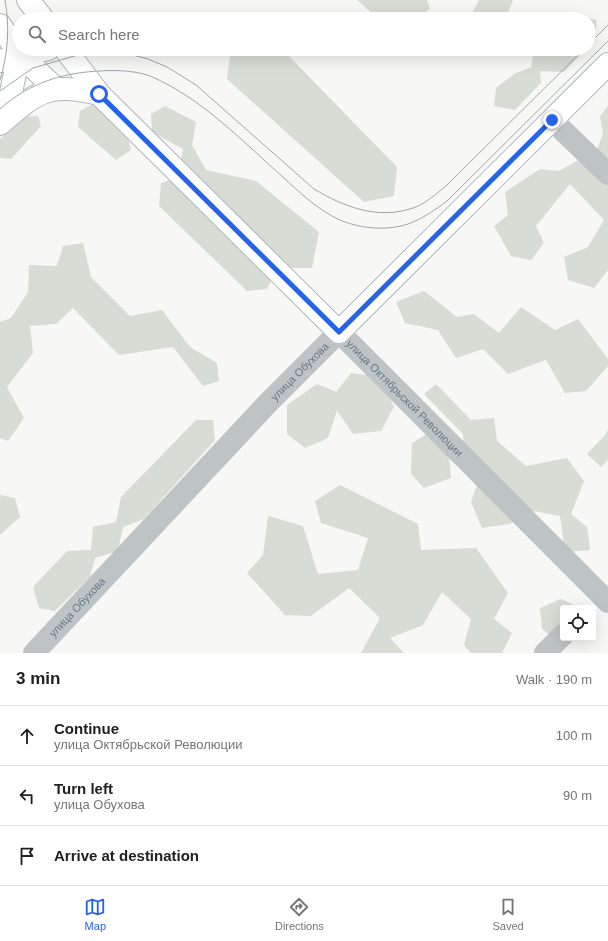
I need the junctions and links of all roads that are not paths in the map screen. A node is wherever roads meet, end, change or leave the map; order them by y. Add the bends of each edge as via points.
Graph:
1 (18, 0) edge
2 (28, 0) edge
3 (21, 12) edge
4 (37, 12) edge
5 (0, 25) edge
6 (12, 53) edge
7 (13, 56) edge
8 (14, 56) edge
9 (70, 56) edge
10 (608, 64) edge
11 (56, 89) junction
12 (99, 94) junction
13 (552, 120) junction
14 (0, 123) edge
15 (608, 174) edge
16 (339, 332) junction
17 (602, 599) edge
18 (560, 638) edge
19 (34, 653) edge
20 (545, 653) edge

1 - 3 street
2 - 4 street
5 - 6 street
7 - 14 street via 8,102
8 - 11 street
9 - 12 street, улица Октябрьской Революции
10 - 13 street, улица Обухова
11 - 12 street via 74,88
11 - 14 street via 42,92 25,102
12 - 16 street, улица Октябрьской Революции
13 - 15 street
13 - 16 street, улица Обухова
16 - 17 street, улица Октябрьской Революции
16 - 19 street, улица Обухова via 268,403
18 - 20 street

